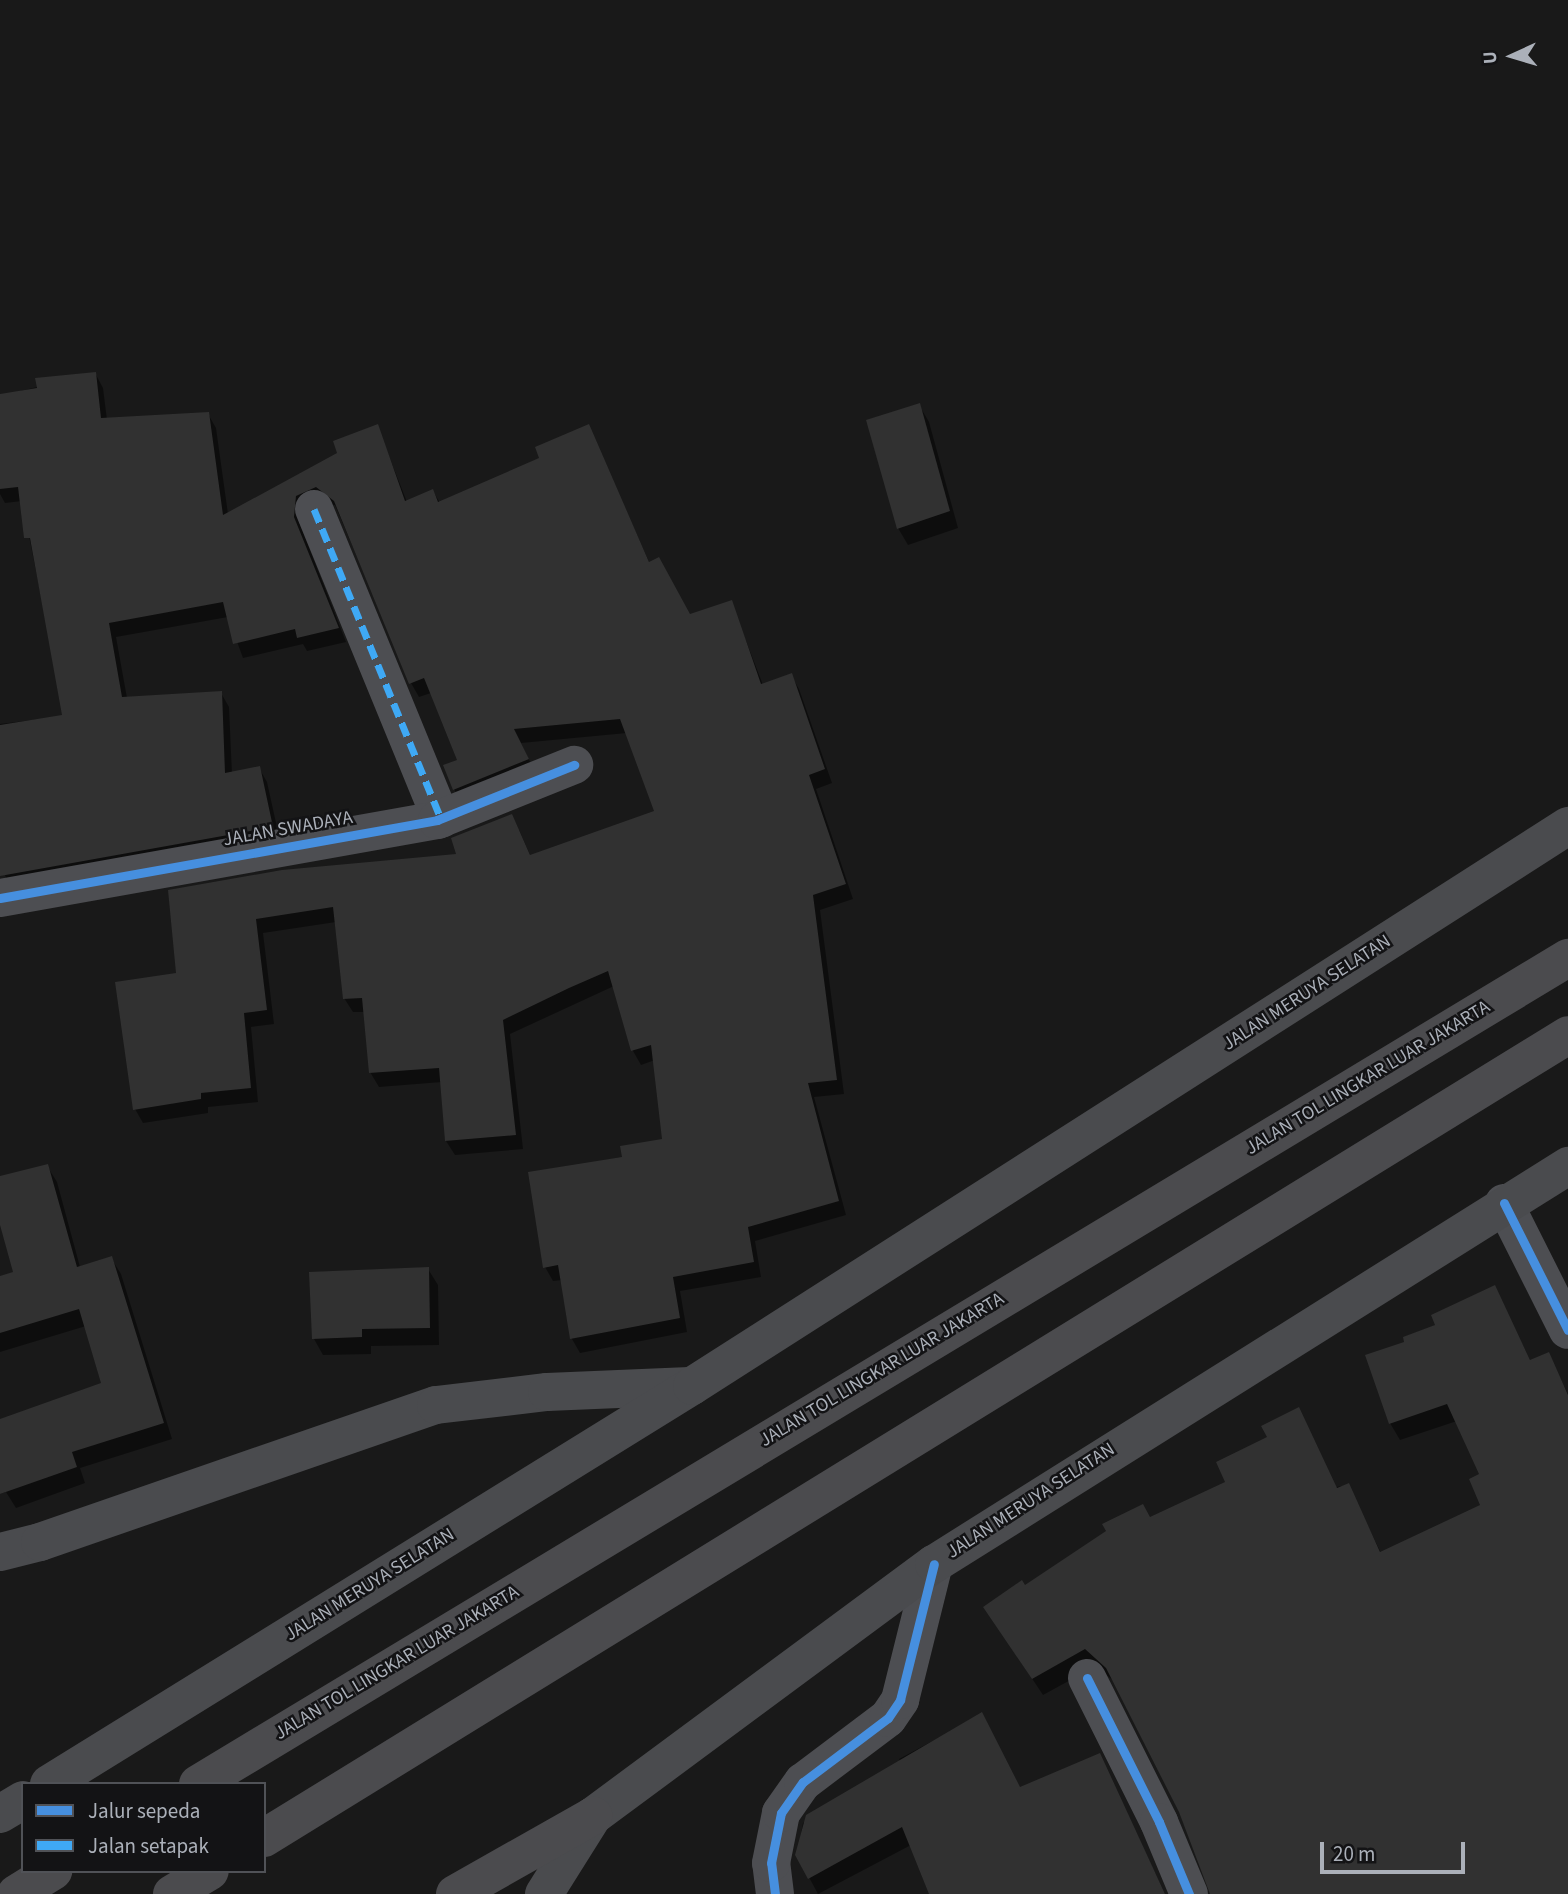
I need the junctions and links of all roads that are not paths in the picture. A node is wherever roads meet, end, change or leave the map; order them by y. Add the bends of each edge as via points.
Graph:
1 (314, 509) dead end
2 (574, 765) dead end
3 (440, 819) junction
4 (1568, 826) edge
5 (0, 898) edge
6 (1568, 958) edge
7 (1568, 1035) edge
8 (1568, 1166) edge
9 (1504, 1203) junction
10 (1568, 1330) edge
11 (692, 1386) junction
12 (0, 1552) edge
13 (934, 1564) junction
14 (1087, 1678) dead end
15 (52, 1782) edge
16 (201, 1782) edge
17 (21, 1801) edge
18 (0, 1814) edge
19 (593, 1815) junction
20 (266, 1837) edge
21 (50, 1873) edge
22 (207, 1873) edge
23 (16, 1894) edge
24 (172, 1894) edge
25 (455, 1894) edge
26 (544, 1894) edge
27 (775, 1894) edge
28 (1189, 1894) edge

1 - 3 street
2 - 3 street, JALAN SWADAYA
3 - 5 street, JALAN SWADAYA
4 - 11 main road, JALAN MERUYA SELATAN
6 - 16 highway, JALAN TOL LINGKAR LUAR JAKARTA
7 - 20 highway
8 - 9 main road, JALAN MERUYA SELATAN
9 - 10 street
9 - 13 main road, JALAN MERUYA SELATAN
11 - 12 main road via 547,1392 436,1405
11 - 15 main road, JALAN MERUYA SELATAN
13 - 19 main road, JALAN MERUYA SELATAN
13 - 27 street via 900,1700 888,1718 803,1782 781,1813 771,1863
14 - 28 street via 1159,1822
17 - 18 main road
19 - 25 highway
19 - 26 main road, JALAN MERUYA SELATAN
21 - 23 highway
22 - 24 highway

